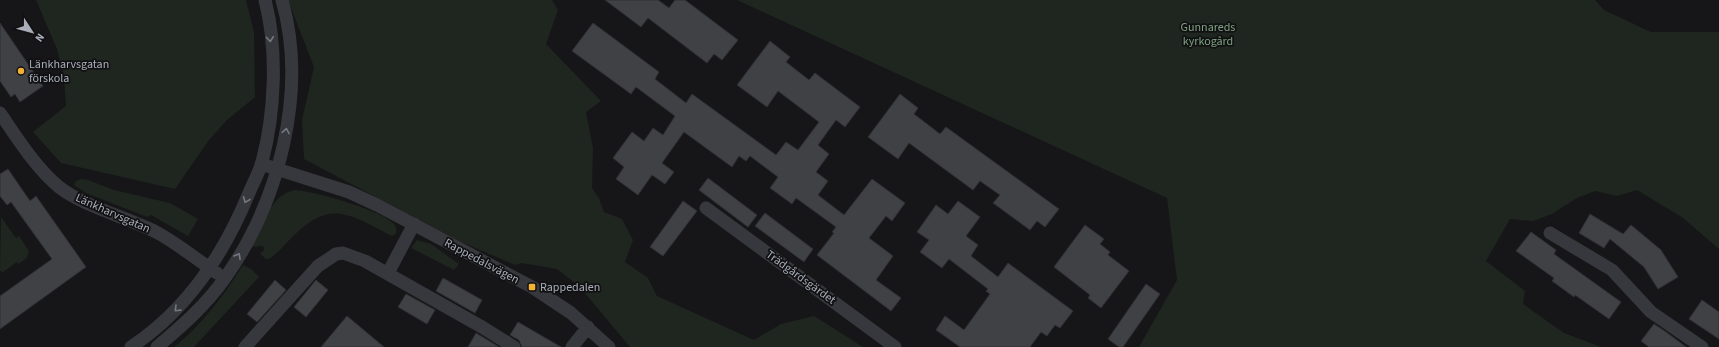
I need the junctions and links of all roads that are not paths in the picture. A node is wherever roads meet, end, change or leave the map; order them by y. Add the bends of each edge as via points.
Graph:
1 (264, 0) edge
2 (282, 0) edge
3 (0, 113) edge
4 (261, 164) junction
5 (277, 169) junction
6 (706, 208) dead end
7 (414, 224) junction
8 (1550, 233) dead end
9 (210, 268) junction
10 (388, 273) junction
11 (225, 278) junction
12 (588, 327) junction
13 (131, 347) edge
14 (157, 347) edge
15 (245, 347) edge
16 (514, 347) edge
17 (572, 347) edge
18 (609, 347) edge
19 (895, 347) edge
20 (1702, 347) edge

1 -> 4 street via 273,75 268,137
5 -> 2 street via 287,126 291,72 289,35
3 - 9 street, Länkharvsgatan via 40,168 60,187 74,197 158,233
4 - 5 street, Rappedalsvägen
4 -> 9 street via 239,219
5 - 7 street, Rappedalsvägen via 349,192
11 -> 5 street via 256,223
6 - 19 street, Trädgårdsgärdet
7 - 10 street
7 - 12 street, Rappedalsvägen via 532,287
8 - 20 street via 1612,270 1651,312
9 - 11 street, Länkharvsgatan
9 -> 13 street via 186,300 158,327
10 - 15 street via 349,254 336,254 326,259
10 - 16 street
11 - 14 street via 204,305
12 - 17 street
12 - 18 street, Rappedalsvägen

